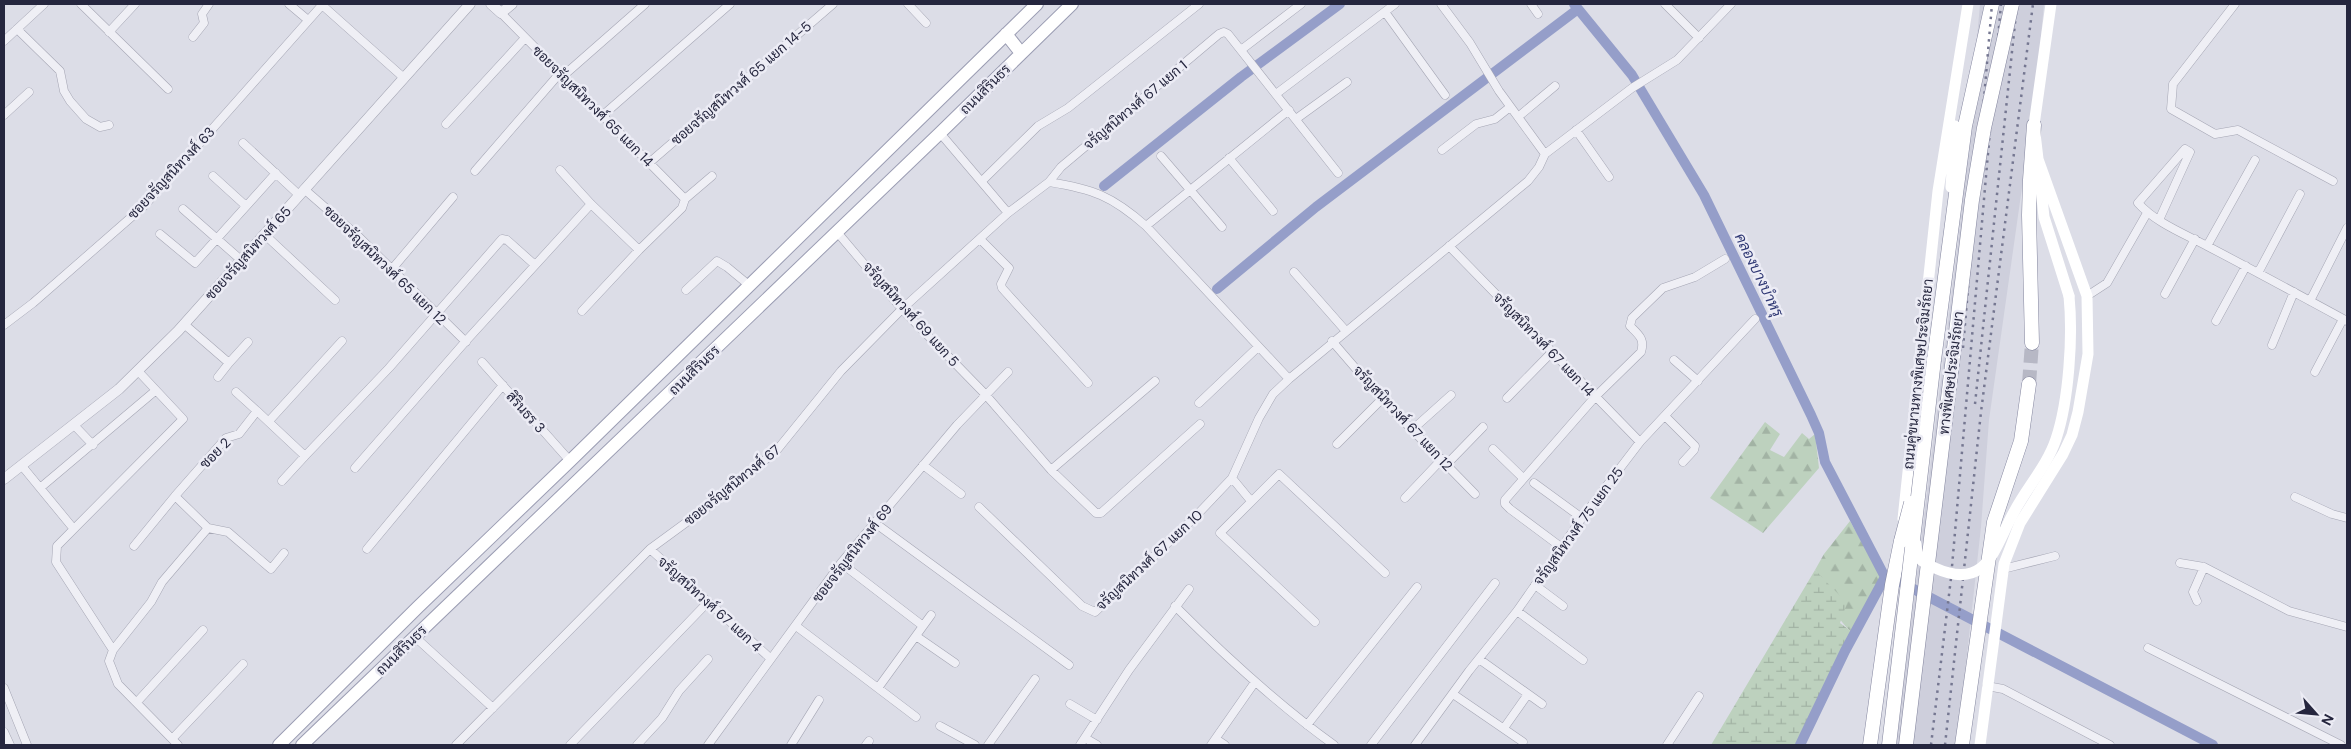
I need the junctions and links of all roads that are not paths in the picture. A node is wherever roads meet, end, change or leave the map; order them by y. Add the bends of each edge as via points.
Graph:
1 (44, 4) edge
2 (81, 4) edge
3 (134, 4) edge
4 (209, 4) edge
5 (289, 4) edge
6 (322, 4) edge
7 (470, 4) edge
8 (491, 4) edge
9 (512, 4) edge
10 (645, 4) edge
11 (730, 4) edge
12 (833, 4) edge
13 (908, 4) edge
14 (1037, 4) edge
15 (1072, 4) edge
16 (1199, 4) edge
17 (1301, 4) edge
18 (1395, 4) edge
19 (1441, 4) edge
20 (1531, 4) edge
21 (1665, 4) edge
22 (1731, 4) edge
23 (1968, 4) edge
24 (1992, 4) edge
25 (2012, 4) edge
26 (2051, 4) edge
27 (2235, 4) edge
28 (1385, 12) junction
29 (501, 13) junction
30 (1538, 14) dead end
31 (308, 20) junction
32 (926, 23) dead end
33 (17, 28) junction
34 (109, 32) junction
35 (1006, 34) junction
36 (193, 37) dead end
37 (525, 38) junction
38 (1699, 38) junction
39 (4, 41) edge
40 (993, 48) junction
41 (1241, 50) junction
42 (1022, 53) junction
43 (1008, 66) junction
44 (562, 75) junction
45 (404, 78) junction
46 (1347, 82) dead end
47 (1957, 84) junction
48 (1555, 86) dead end
49 (168, 88) dead end
50 (29, 92) dead end
51 (1276, 94) junction
52 (1445, 95) dead end
53 (1510, 107) junction
54 (1290, 110) junction
55 (4, 115) edge
56 (602, 116) junction
57 (1518, 117) junction
58 (1296, 119) junction
59 (446, 124) dead end
60 (108, 125) dead end
61 (2034, 125) junction
62 (1576, 130) junction
63 (940, 134) junction
64 (243, 142) dead end
65 (1442, 150) dead end
66 (1545, 154) junction
67 (1162, 156) dead end
68 (1229, 158) junction
69 (2038, 159) junction
70 (2255, 160) dead end
71 (649, 163) junction
72 (560, 170) dead end
73 (475, 171) dead end
74 (276, 173) junction
75 (1338, 173) dead end
76 (213, 176) dead end
77 (712, 176) dead end
78 (1609, 177) dead end
79 (982, 181) junction
80 (1049, 182) junction
81 (2333, 182) dead end
82 (1190, 189) junction
83 (302, 192) junction
84 (2300, 194) dead end
85 (453, 197) dead end
86 (685, 199) junction
87 (592, 204) junction
88 (246, 206) junction
89 (183, 209) dead end
90 (1008, 212) junction
91 (1273, 212) dead end
92 (2147, 214) junction
93 (2159, 220) junction
94 (1146, 226) junction
95 (1222, 227) dead end
96 (2347, 228) edge
97 (837, 232) junction
98 (160, 234) dead end
99 (264, 234) junction
100 (217, 239) junction
101 (980, 239) junction
102 (2195, 239) junction
103 (1449, 246) junction
104 (2207, 246) junction
105 (638, 250) junction
106 (1725, 259) dead end
107 (241, 260) junction
108 (535, 265) junction
109 (2246, 266) junction
110 (392, 269) junction
111 (1294, 272) dead end
112 (2258, 273) junction
113 (750, 286) junction
114 (686, 290) dead end
115 (2294, 292) junction
116 (2165, 294) dead end
117 (2087, 296) junction
118 (335, 300) dead end
119 (2310, 301) junction
120 (902, 309) junction
121 (582, 311) dead end
122 (437, 314) junction
123 (1756, 319) dead end
124 (2345, 320) edge
125 (2216, 321) dead end
126 (4, 324) edge
127 (184, 324) junction
128 (1345, 330) junction
129 (342, 341) dead end
130 (1332, 341) junction
131 (248, 342) dead end
132 (466, 342) junction
133 (2032, 343) tunnel mouth
134 (2272, 344) dead end
135 (1258, 347) junction
136 (1552, 352) junction
137 (1674, 360) dead end
138 (482, 362) dead end
139 (229, 363) junction
140 (138, 371) junction
141 (1008, 372) dead end
142 (2315, 372) dead end
143 (218, 377) dead end
144 (1288, 379) junction
145 (1155, 381) dead end
146 (1698, 382) junction
147 (1088, 383) dead end
148 (2029, 384) tunnel mouth
149 (503, 386) junction
150 (155, 391) junction
151 (236, 392) dead end
152 (986, 394) junction
153 (1451, 395) dead end
154 (1596, 397) junction
155 (1507, 398) dead end
156 (1382, 399) junction
157 (1199, 403) dead end
158 (257, 410) junction
159 (1666, 417) junction
160 (269, 421) junction
161 (1200, 424) dead end
162 (74, 425) junction
163 (1483, 427) dead end
164 (1412, 430) junction
165 (1640, 442) junction
166 (1337, 444) dead end
167 (93, 445) junction
168 (1493, 449) dead end
169 (305, 456) junction
170 (570, 461) junction
171 (1445, 462) junction
172 (1683, 462) dead end
173 (923, 465) junction
174 (22, 466) junction
175 (355, 468) dead end
176 (1051, 470) junction
177 (1232, 478) junction
178 (1523, 478) junction
179 (4, 479) edge
180 (282, 481) dead end
181 (1534, 483) dead end
182 (40, 488) junction
183 (1914, 492) junction
184 (960, 494) dead end
185 (1475, 494) dead end
186 (175, 496) junction
187 (2295, 497) dead end
188 (1405, 498) dead end
189 (1252, 501) junction
190 (979, 508) dead end
191 (1582, 518) junction
192 (2347, 518) edge
193 (875, 522) junction
194 (73, 528) junction
195 (208, 528) junction
196 (134, 546) dead end
197 (1561, 548) junction
198 (367, 549) dead end
199 (650, 549) junction
200 (284, 553) dead end
201 (2054, 556) dead end
202 (842, 563) junction
203 (2180, 563) dead end
204 (2204, 567) junction
205 (2003, 569) junction
206 (1385, 573) dead end
207 (1495, 583) dead end
208 (1535, 585) junction
209 (1417, 587) dead end
210 (1189, 589) dead end
211 (2197, 601) dead end
212 (708, 602) junction
213 (1175, 606) junction
214 (1563, 606) dead end
215 (1517, 610) junction
216 (931, 615) dead end
217 (1315, 622) dead end
218 (796, 626) junction
219 (923, 626) junction
220 (2347, 627) edge
221 (203, 630) dead end
222 (916, 636) junction
223 (415, 637) junction
224 (2148, 648) dead end
225 (113, 650) junction
226 (770, 658) junction
227 (708, 659) dead end
228 (1479, 659) junction
229 (1583, 660) dead end
230 (955, 663) dead end
231 (243, 664) dead end
232 (1069, 665) dead end
233 (1035, 679) dead end
234 (1255, 682) junction
235 (1987, 686) junction
236 (4, 688) edge
237 (878, 688) junction
238 (1452, 694) junction
239 (1528, 694) junction
240 (1699, 696) dead end
241 (819, 700) dead end
242 (136, 702) junction
243 (1070, 704) dead end
244 (1542, 704) dead end
245 (493, 708) junction
246 (916, 717) dead end
247 (1097, 720) junction
248 (1307, 725) junction
249 (940, 726) dead end
250 (1504, 728) junction
251 (4, 732) edge
252 (293, 732) junction
253 (1086, 738) junction
254 (176, 742) edge
255 (1213, 742) edge
256 (1523, 742) dead end
257 (10, 745) edge
258 (28, 745) edge
259 (274, 745) edge
260 (280, 745) edge
261 (303, 745) edge
262 (456, 745) edge
263 (570, 745) edge
264 (637, 745) edge
265 (708, 745) edge
266 (791, 745) edge
267 (975, 745) edge
268 (988, 745) edge
269 (1080, 745) edge
270 (1097, 745) edge
271 (1225, 745) edge
272 (1334, 745) edge
273 (1371, 745) edge
274 (1416, 745) edge
275 (1667, 745) edge
276 (1870, 745) edge
277 (1889, 745) edge
278 (1906, 745) edge
279 (1962, 745) edge
280 (1980, 745) edge
281 (2110, 745) edge
282 (2341, 745) edge

1 - 33 street
2 - 34 street
3 - 34 street
4 - 36 street via 202,14 204,23
5 - 31 street
6 - 31 street, ซอยจรัญสนิทวงศ์ 63
6 - 45 street
7 - 45 street, ซอยจรัญสนิทวงศ์ 65
8 - 29 street
9 - 29 street
10 - 44 street
11 - 56 street
12 - 71 street, ซอยจรัญสนิทวงศ์ 65 แยก 14-5
13 - 32 street
14 - 35 main road, ถนนสิรินธร
15 - 42 main road, ถนนสิรินธร
16 - 79 street via 1068,108 1038,126
17 - 41 street
18 - 28 street
19 - 53 street
20 - 30 street
21 - 38 street
22 - 38 street
23 - 47 main road, ถนนคู่ขนานทางพิเศษประจิมรัถยา
24 - 277 highway, ทางพิเศษประจิมรัถยา, bridge via 1977,66 1956,189
25 - 278 highway, ทางพิเศษประจิมรัถยา, bridge via 1984,128 1972,200
26 - 61 main road
27 - 81 street via 2173,84 2171,109 2215,134 2238,130
28 - 51 street
28 - 52 street
29 - 37 street, ซอยจรัญสนิทวงศ์ 65 แยก 14
31 - 126 street, ซอยจรัญสนิทวงศ์ 63 via 144,206 33,303
33 - 39 street
33 - 60 street via 60,71 66,95 86,119 100,127
34 - 49 street
35 - 40 main road, ถนนสิรินธร
35 - 42 main road
37 - 44 street, ซอยจรัญสนิทวงศ์ 65 แยก 14
37 - 59 street
38 - 62 street via 1677,60 1644,79
40 - 43 main road
40 - 113 main road, ถนนสิรินธร
41 - 51 street
41 - 80 street, จรัญสนิทวงศ์ 67 แยก 1 via 1228,34 1219,34 1061,167
42 - 43 main road, ถนนสิรินธร
43 - 63 main road, ถนนสิรินธร
44 - 56 street, ซอยจรัญสนิทวงศ์ 65 แยก 14
44 - 73 street
45 - 83 street, ซอยจรัญสนิทวงศ์ 65
46 - 58 street
47 - 183 main road via 1951,186
47 - 277 main road, ถนนคู่ขนานทางพิเศษประจิมรัถยา via 1938,191 1903,506 1902,644
48 - 57 street
50 - 55 street
51 - 54 street
53 - 57 street
53 - 65 street via 1495,119 1476,124
54 - 58 street
54 - 68 street
56 - 71 street, ซอยจรัญสนิทวงศ์ 65 แยก 14
57 - 66 street
58 - 75 street
61 - 69 main road
61 - 133 highway via 2029,198
62 - 66 street
62 - 78 street
63 - 79 street
63 - 97 main road, ถนนสิรินธร
64 - 74 street, ซอยจรัญสนิทวงศ์ 65 แยก 12
66 - 103 street, จรัญสนิทวงศ์ 67 แยก 10 via 1528,181
67 - 82 street
68 - 82 street
68 - 91 street
69 - 117 main road
69 - 183 main road, bridge via 2044,217 2069,296 2072,339 2056,439 2013,513 1992,557 1986,565 1972,572 1953,573 1919,560
70 - 104 street
71 - 86 street, ซอยจรัญสนิทวงศ์ 65 แยก 14
72 - 87 street
74 - 83 street, ซอยจรัญสนิทวงศ์ 65 แยก 12
74 - 88 street
76 - 88 street
77 - 86 street
79 - 90 street
80 - 90 street, ซอยจรัญสนิทวงศ์ 67
80 - 94 street via 1085,188 1112,200
82 - 94 street
82 - 95 street
83 - 99 street, ซอยจรัญสนิทวงศ์ 65
83 - 110 street, ซอยจรัญสนิทวงศ์ 65 แยก 12 via 359,237
84 - 112 street
85 - 110 street
86 - 105 street via 682,208
87 - 105 street
87 - 108 street
88 - 100 street
89 - 100 street
90 - 101 street, ซอยจรัญสนิทวงศ์ 67
92 - 93 street
92 - 93 street via 2138,203 2186,149 2190,152
92 - 117 street via 2107,283
93 - 102 street
94 - 135 street
96 - 119 street
97 - 120 street, จรัญสนิทวงศ์ 69 แยก 5
97 - 223 main road, ถนนสิรินธร
98 - 100 street via 195,263
99 - 107 street, ซอยจรัญสนิทวงศ์ 65
99 - 118 street
100 - 107 street
101 - 120 street, ซอยจรัญสนิทวงศ์ 67
101 - 147 street via 1009,268 1002,288
102 - 104 street
102 - 116 street
103 - 128 street, จรัญสนิทวงศ์ 67 แยก 10
103 - 136 street, จรัญสนิทวงศ์ 67 แยก 14
104 - 109 street
105 - 121 street
106 - 154 street via 1695,277 1663,288 1632,318 1630,326 1643,339 1641,352
107 - 127 street, ซอยจรัญสนิทวงศ์ 65
108 - 122 street via 507,240 502,240
108 - 132 street
109 - 112 street
109 - 125 street
110 - 122 street, ซอยจรัญสนิทวงศ์ 65 แยก 12
111 - 128 street
112 - 115 street
113 - 114 street via 717,261
113 - 170 main road, ถนนสิรินธร
115 - 119 street
115 - 134 street
117 - 205 main road via 2088,354 2072,435 2020,523
119 - 124 street
120 - 152 street, จรัญสนิทวงศ์ 69 แยก 5
120 - 199 street, ซอยจรัญสนิทวงศ์ 67 via 841,371 777,450
122 - 132 street, ซอยจรัญสนิทวงศ์ 65 แยก 12
122 - 169 street
123 - 146 street, จรัญสนิทวงศ์ 75 แยก 25
124 - 142 street
127 - 139 street
127 - 140 street, ซอยจรัญสนิทวงศ์ 65
128 - 130 street, จรัญสนิทวงศ์ 67 แยก 10
129 - 160 street
130 - 144 street, จรัญสนิทวงศ์ 67 แยก 10
130 - 156 street, จรัญสนิทวงศ์ 67 แยก 12
131 - 139 street
132 - 175 street
135 - 144 street
135 - 157 street
136 - 154 street, จรัญสนิทวงศ์ 67 แยก 14
136 - 155 street
137 - 146 street
138 - 149 street, สิรินธร 3
139 - 143 street
140 - 150 street
140 - 162 street, ซอยจรัญสนิทวงศ์ 65
141 - 152 street, ซอยจรัญสนิทวงศ์ 69
144 - 177 street, จรัญสนิทวงศ์ 67 แยก 10 via 1273,394 1259,418
145 - 176 street
146 - 159 street, จรัญสนิทวงศ์ 75 แยก 25
148 - 279 highway via 2021,441 1994,522
149 - 170 street, สิรินธร 3
149 - 198 street
150 - 167 street
150 - 194 street via 183,418
151 - 158 street
152 - 173 street, ซอยจรัญสนิทวงศ์ 69
152 - 176 street, จรัญสนิทวงศ์ 69 แยก 5
153 - 164 street
154 - 165 street, จรัญสนิทวงศ์ 67 แยก 14
154 - 178 street
156 - 164 street, จรัญสนิทวงศ์ 67 แยก 12
156 - 166 street
158 - 160 street
158 - 186 street, ซอย 2 via 239,434 226,438
159 - 165 street, จรัญสนิทวงศ์ 75 แยก 25
159 - 172 street via 1695,446
160 - 169 street
161 - 176 street, จรัญสนิทวงศ์ 69 แยก 5 via 1101,513 1096,513
162 - 167 street
162 - 174 street, ซอยจรัญสนิทวงศ์ 65
163 - 171 street
164 - 171 street, จรัญสนิทวงศ์ 67 แยก 12
165 - 191 street, จรัญสนิทวงศ์ 75 แยก 25
167 - 182 street
168 - 178 street
169 - 180 street
170 - 252 main road, ถนนสิรินธร
171 - 185 street, จรัญสนิทวงศ์ 67 แยก 12
171 - 188 street
173 - 184 street
173 - 193 street, ซอยจรัญสนิทวงศ์ 69
174 - 179 street, ซอยจรัญสนิทวงศ์ 65
174 - 182 street
177 - 189 street
177 - 190 street, จรัญสนิทวงศ์ 67 แยก 10 via 1095,612 1082,606
178 - 197 street via 1505,504
181 - 191 street
182 - 194 street
183 - 276 highway, bridge via 1895,563
186 - 195 street
186 - 196 street, ซอย 2
187 - 192 street
189 - 206 street via 1281,474
189 - 217 street via 1220,533
191 - 197 street, จรัญสนิทวงศ์ 75 แยก 25
193 - 202 street, ซอยจรัญสนิทวงศ์ 69
193 - 232 street
194 - 225 street via 57,546 56,562
195 - 200 street via 228,532 272,569
195 - 225 street via 162,582 151,602
197 - 208 street, จรัญสนิทวงศ์ 75 แยก 25
199 - 212 street, จรัญสนิทวงศ์ 67 แยก 4
199 - 245 street, ซอยจรัญสนิทวงศ์ 67
201 - 205 street
202 - 218 street, ซอยจรัญสนิทวงศ์ 69
202 - 219 street
203 - 204 street
204 - 211 street via 2192,592
204 - 220 street via 2289,611
205 - 235 main road
207 - 273 street
208 - 214 street
208 - 215 street, จรัญสนิทวงศ์ 75 แยก 25
209 - 248 street
210 - 213 street
212 - 226 street, จรัญสนิทวงศ์ 67 แยก 4
212 - 263 street
213 - 234 street
213 - 247 street
215 - 228 street, จรัญสนิทวงศ์ 75 แยก 25
215 - 229 street
216 - 219 street
218 - 226 street, ซอยจรัญสนิทวงศ์ 69
218 - 237 street
219 - 222 street
221 - 242 street
222 - 230 street
222 - 237 street
223 - 245 street
223 - 261 main road, ถนนสิรินธร
224 - 282 street
225 - 242 street via 109,661 118,684
226 - 265 street, ซอยจรัญสนิทวงศ์ 69
227 - 264 street
228 - 238 street, จรัญสนิทวงศ์ 75 แยก 25
228 - 239 street
231 - 254 street
233 - 268 street
234 - 248 street
234 - 255 street
235 - 280 main road
235 - 281 street via 2003,689
236 - 258 street
237 - 246 street
238 - 250 street
238 - 274 street, จรัญสนิทวงศ์ 75 แยก 25
239 - 244 street
239 - 250 street
240 - 275 street
241 - 266 street
242 - 254 street
243 - 247 street
245 - 262 street, ซอยจรัญสนิทวงศ์ 67
247 - 253 street
248 - 272 street
249 - 267 street
250 - 256 street
251 - 257 street
252 - 259 main road, ถนนสิรินธร
252 - 260 main road, ถนนสิรินธร
253 - 269 street
253 - 270 street
255 - 271 street

